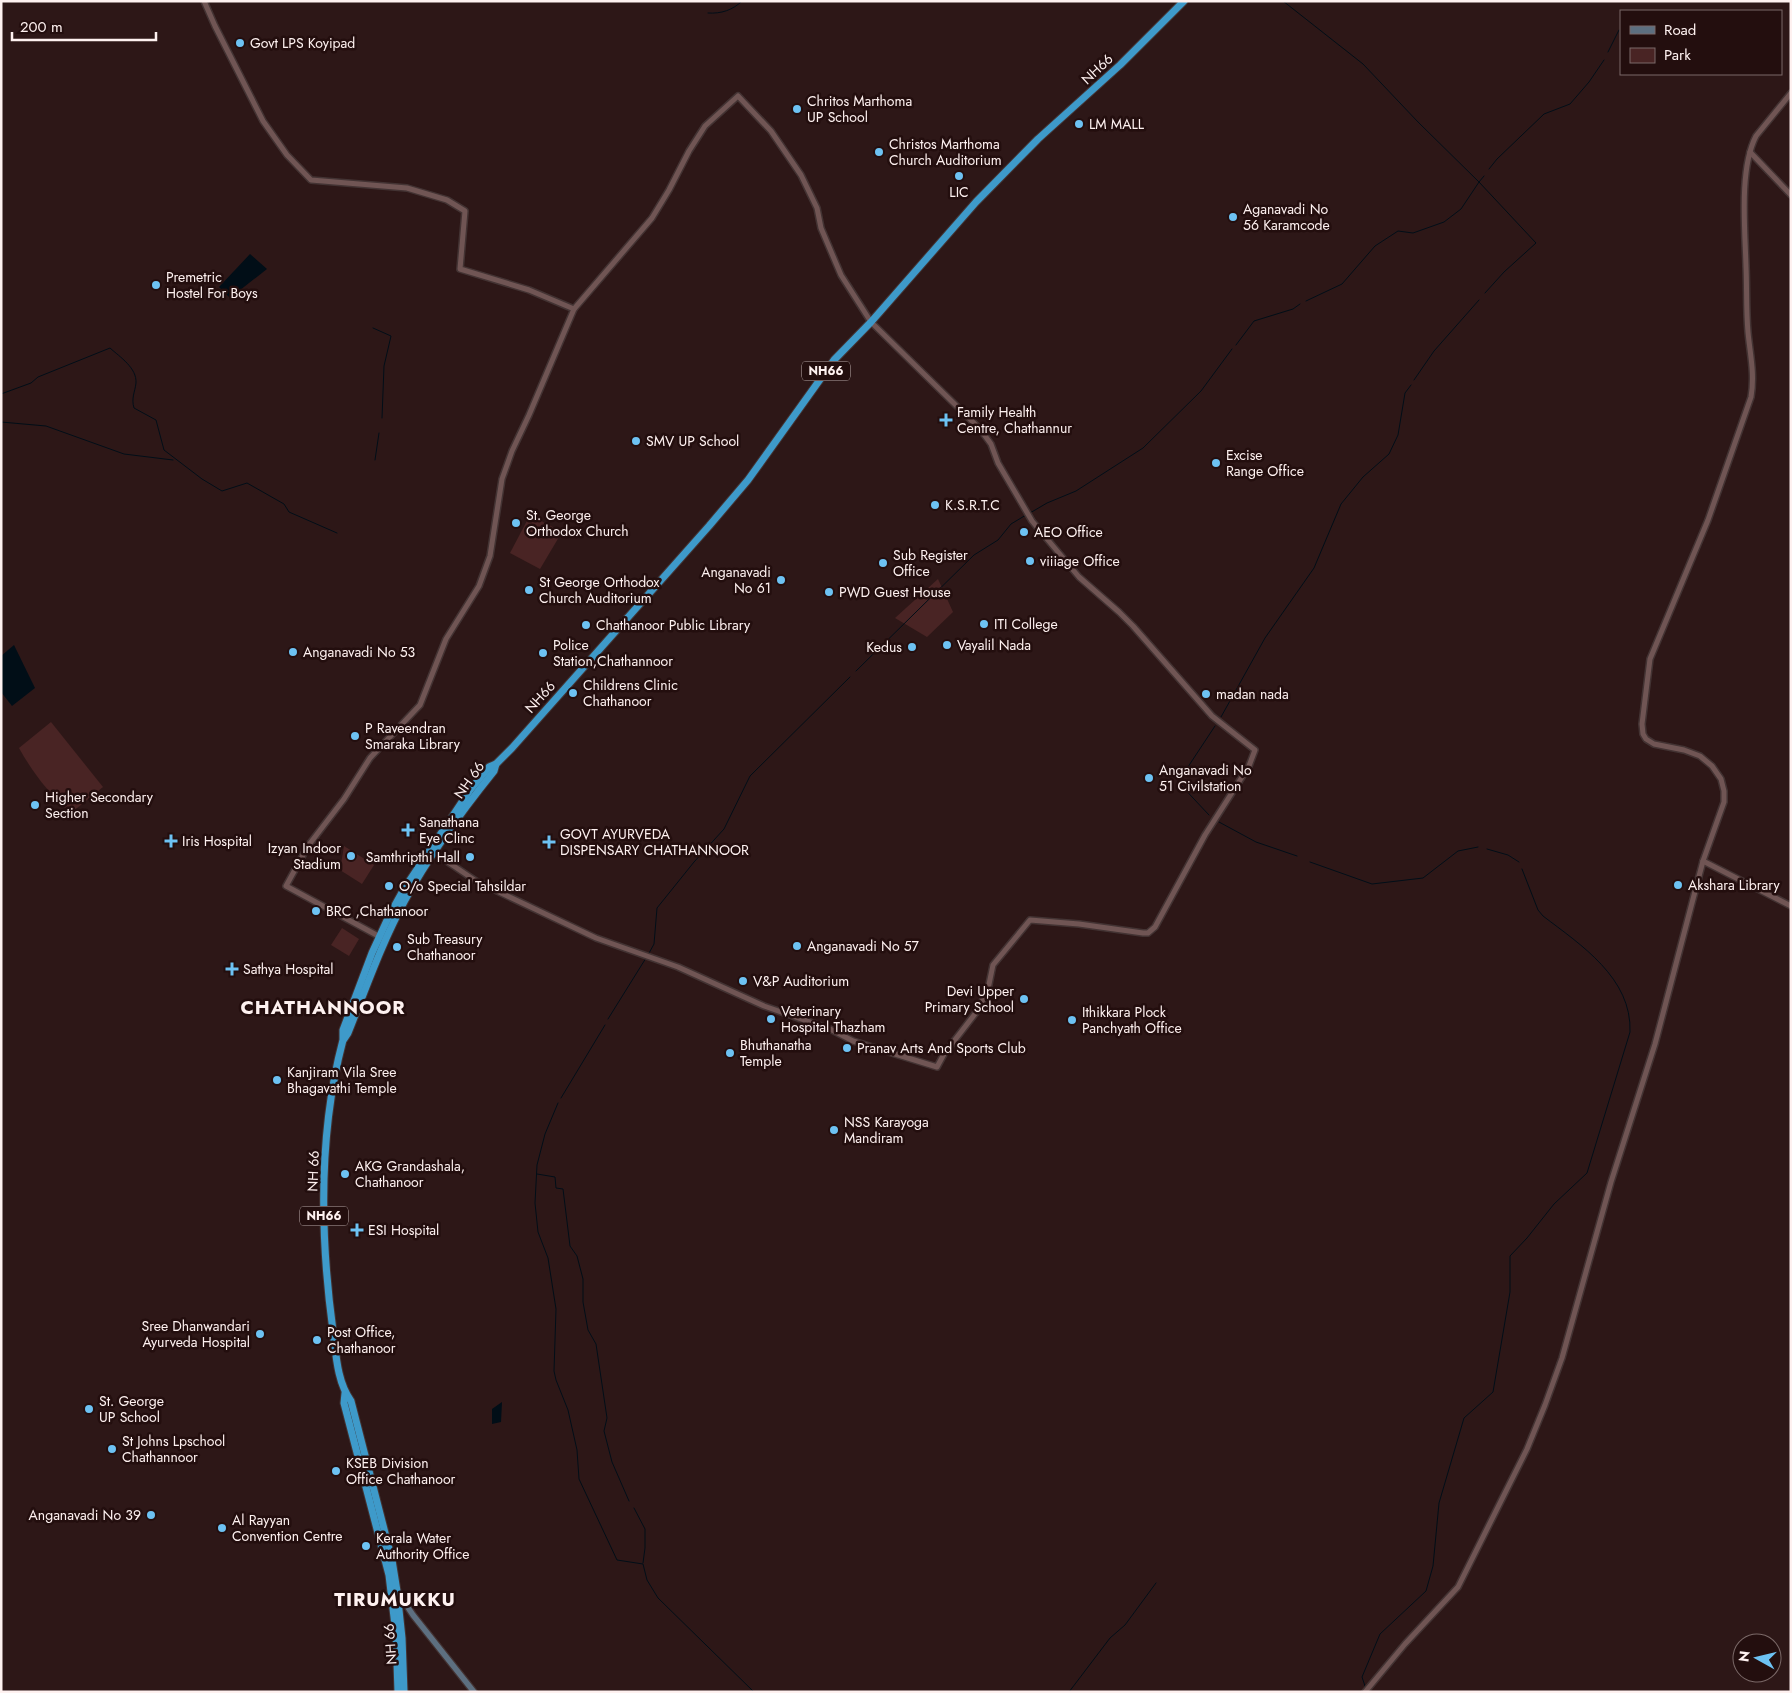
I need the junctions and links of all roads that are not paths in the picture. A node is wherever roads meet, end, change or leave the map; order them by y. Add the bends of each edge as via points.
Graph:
1 (204, 1) edge
2 (1184, 1) edge
3 (1791, 93) edge
4 (1750, 152) junction
5 (1791, 195) edge
6 (574, 309) junction
7 (871, 322) junction
8 (496, 764) joint
9 (432, 851) junction
10 (1703, 861) junction
11 (1791, 906) edge
12 (382, 938) junction
13 (346, 1392) junction
14 (398, 1591) junction
15 (400, 1611) junction
16 (413, 1615) junction
17 (1367, 1690) edge
18 (398, 1692) edge
19 (404, 1692) edge
20 (474, 1692) edge

1 - 6 street via 263,121 310,180 407,188 447,200 465,211 460,269 528,290
2 - 7 highway, NH66 / NH66 via 976,202
3 - 4 street via 1762,127
4 - 5 street
4 - 10 street via 1746,174 1745,228 1748,330 1753,376 1751,397 1708,520 1650,659 1642,724 1646,739 1700,756 1721,779 1724,802
6 - 7 street via 652,218 704,126 738,96 771,131 801,175 842,275
6 - 12 street via 505,469 490,556 479,586 446,639 420,705 370,758 308,846 286,886
7 - 8 highway, NH66 / NH66 via 834,360 748,480 709,526
7 - 9 street via 980,429 1032,521 1079,577 1126,619 1212,716 1255,750 1249,766 1205,835 1155,927 1144,933 1030,920 993,965 988,989 978,1010 937,1067 854,1041 596,938 476,881
8 - 9 highway, NH 66 / NH66 via 494,771
9 - 12 highway, NH 66 / NH66
10 - 11 street
10 - 17 street via 1655,1044 1611,1182 1562,1358 1545,1405 1458,1587
12 - 13 highway, NH 66 / NH66 via 343,1040 330,1098 325,1160 324,1215 331,1317 338,1365
13 - 14 highway, NH 66 / NH66 via 351,1400
13 - 18 highway, NH 66 / NH66 via 344,1403 389,1575
14 - 15 highway, NH 66 / NH66
14 - 16 main road
15 - 16 main road
15 - 19 highway, NH 66 / NH66
16 - 20 main road

